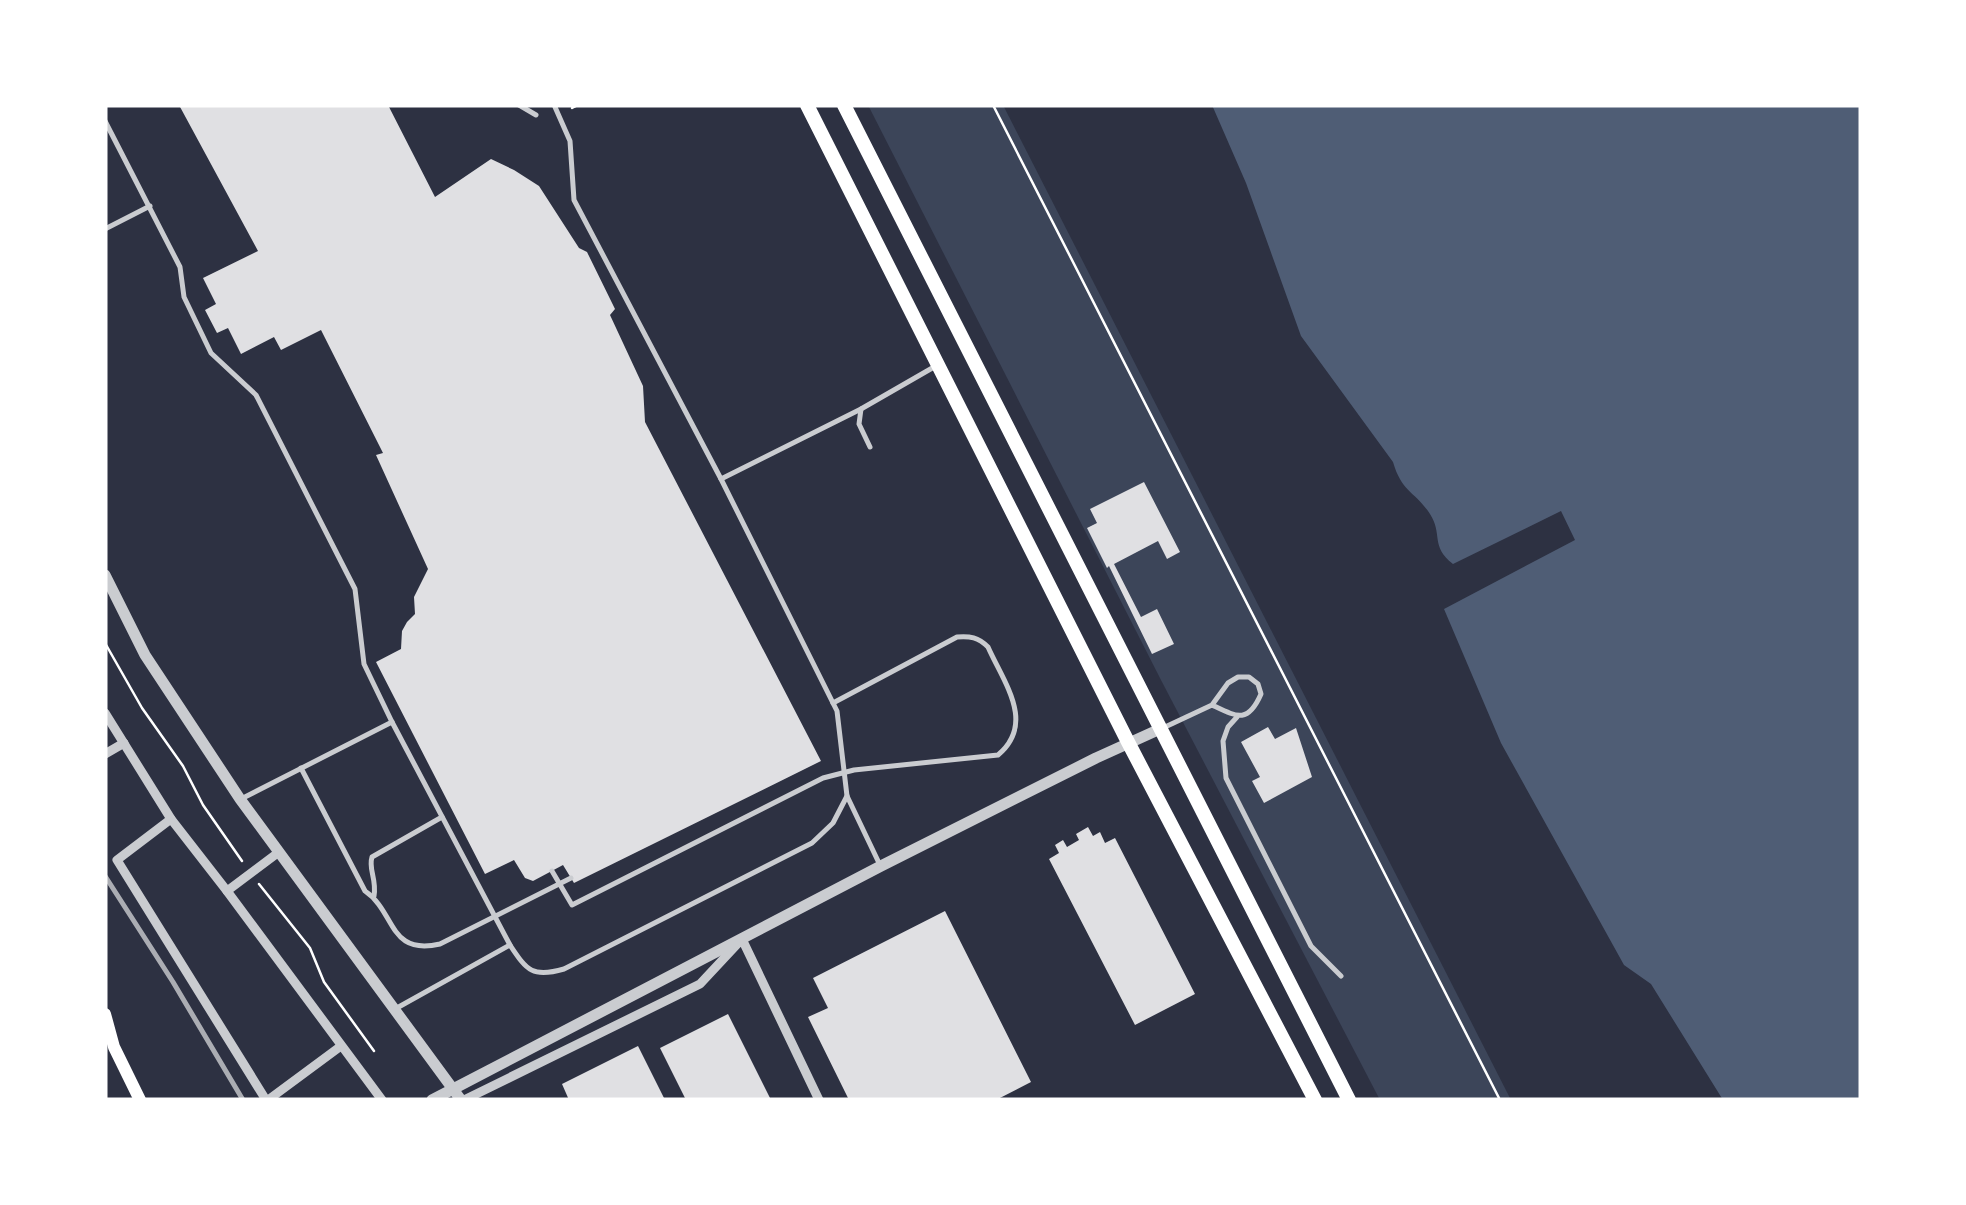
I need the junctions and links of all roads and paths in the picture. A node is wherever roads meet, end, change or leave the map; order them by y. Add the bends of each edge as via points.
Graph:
1 (519, 105) edge
2 (578, 105) edge
3 (807, 105) edge
4 (844, 105) edge
5 (993, 105) edge
6 (555, 108) dead end
7 (572, 108) dead end
8 (536, 115) dead end
9 (105, 121) edge
10 (150, 206) junction
11 (105, 229) edge
12 (937, 365) junction
13 (861, 408) junction
14 (870, 447) dead end
15 (721, 478) junction
16 (105, 576) edge
17 (105, 643) edge
18 (834, 703) junction
19 (1212, 706) junction
20 (105, 713) edge
21 (1237, 717) junction
22 (392, 722) junction
23 (1160, 729) junction
24 (1128, 742) junction
25 (124, 743) junction
26 (105, 754) edge
27 (301, 768) junction
28 (847, 796) junction
29 (240, 799) junction
30 (442, 817) junction
31 (170, 819) junction
32 (279, 852) junction
33 (881, 866) junction
34 (552, 871) dead end
35 (250, 874) junction
36 (571, 878) dead end
37 (227, 891) junction
38 (374, 897) junction
39 (742, 939) junction
40 (510, 945) junction
41 (1341, 976) dead end
42 (394, 1009) junction
43 (105, 1014) edge
44 (341, 1046) junction
45 (374, 1051) dead end
46 (140, 1100) edge
47 (267, 1100) edge
48 (382, 1100) edge
49 (432, 1100) edge
50 (462, 1100) edge
51 (818, 1100) edge
52 (1314, 1100) edge
53 (1349, 1100) edge
54 (1500, 1100) edge

1 - 8 lane
2 - 7 path
3 - 12 main road
4 - 23 main road
5 - 54 path
6 - 15 lane via 570,141 574,200
9 - 10 lane
10 - 11 lane
10 - 22 lane via 211,354 256,396 357,592 364,664
12 - 13 lane
12 - 24 main road
13 - 14 lane via 859,424
13 - 15 lane
15 - 18 lane
16 - 29 street via 144,655
17 - 35 path
18 - 28 lane
18 - 34 lane via 968,636 988,647 1018,716 1016,733 998,755 823,778 572,905
19 - 21 lane
19 - 21 lane via 1228,683 1249,677 1261,694 1253,710
19 - 23 lane
20 - 25 street
21 - 41 lane via 1223,742 1226,778 1311,946
22 - 27 lane
22 - 30 lane
23 - 24 street
23 - 53 main road
24 - 33 street
24 - 52 main road
25 - 26 street
25 - 31 street
27 - 29 lane
27 - 38 lane
28 - 33 lane
28 - 40 lane via 812,843 564,969 544,975 525,968
29 - 32 street
30 - 38 lane via 372,857
30 - 40 lane
31 - 37 street
31 - 47 street via 117,860
32 - 35 street
32 - 42 street
33 - 39 street
35 - 37 street
35 - 45 path via 310,948 324,982
36 - 38 lane via 425,947 397,935
37 - 44 street
39 - 49 street
39 - 50 street via 700,984
39 - 51 street
40 - 42 lane
42 - 50 street
43 - 46 main road
44 - 47 street
44 - 48 street

